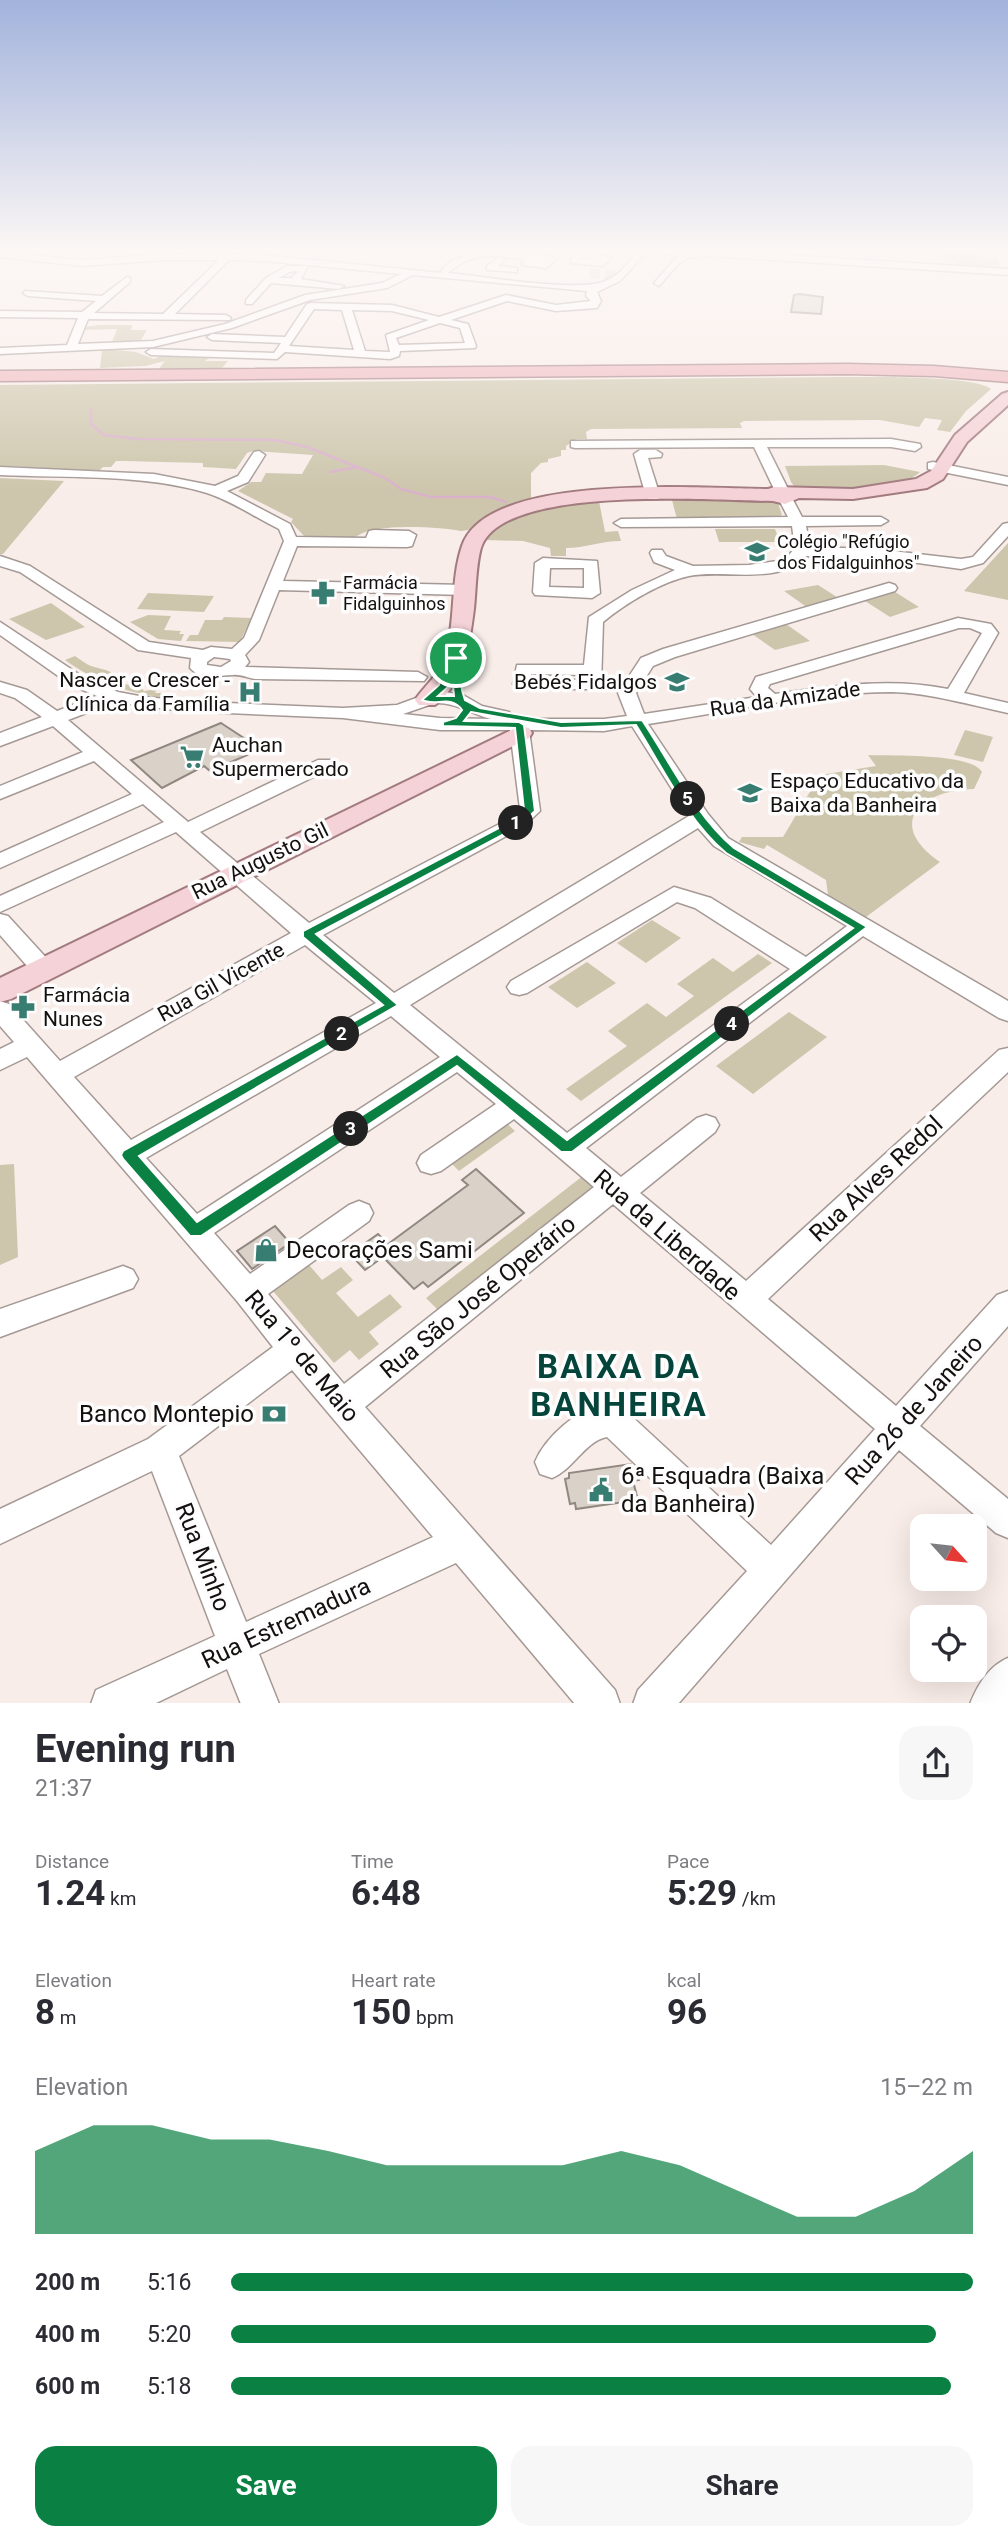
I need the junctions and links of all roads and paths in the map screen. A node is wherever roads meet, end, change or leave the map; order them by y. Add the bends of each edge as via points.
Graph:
1 (78, 331) edge
2 (201, 331) edge
3 (295, 331) edge
4 (354, 331) edge
5 (406, 331) edge
6 (466, 331) edge
7 (185, 336) junction
8 (284, 348) junction
9 (395, 348) junction
10 (71, 349) junction
11 (0, 351) edge
12 (150, 352) dead end
13 (361, 354) junction
14 (934, 371) junction
15 (1008, 371) edge
16 (0, 379) edge
17 (1006, 390) edge
18 (759, 443) junction
19 (575, 444) dead end
20 (915, 447) dead end
21 (656, 454) dead end
22 (259, 455) dead end
23 (938, 467) junction
24 (0, 471) edge
25 (1008, 481) edge
26 (216, 491) junction
27 (783, 495) junction
28 (653, 496) junction
29 (795, 521) junction
30 (881, 521) dead end
31 (621, 523) dead end
32 (1008, 527) edge
33 (291, 541) junction
34 (372, 542) dead end
35 (800, 551) junction
36 (657, 553) dead end
37 (0, 561) edge
38 (689, 570) junction
39 (275, 579) junction
40 (466, 584) junction
41 (889, 588) dead end
42 (592, 593) dead end
43 (634, 597) junction
44 (0, 627) edge
45 (456, 658) junction
46 (234, 662) junction
47 (592, 670) dead end
48 (418, 677) dead end
49 (3, 690) edge
50 (954, 695) junction
51 (113, 696) junction
52 (771, 700) junction
53 (425, 701) junction
54 (463, 703) junction
55 (1008, 708) edge
56 (343, 713) junction
57 (56, 719) junction
58 (638, 722) junction
59 (440, 724) junction
60 (561, 725) junction
61 (520, 729) junction
62 (0, 740) edge
63 (97, 753) junction
64 (325, 764) dead end
65 (0, 793) edge
66 (146, 795) junction
67 (700, 818) junction
68 (183, 826) junction
69 (0, 861) edge
70 (237, 873) junction
71 (0, 905) edge
72 (0, 921) edge
73 (861, 927) junction
74 (307, 934) junction
75 (806, 968) junction
76 (43, 969) junction
77 (519, 987) dead end
78 (0, 991) edge
79 (392, 1005) junction
80 (0, 1010) edge
81 (1008, 1012) edge
82 (30, 1044) junction
83 (1008, 1057) edge
84 (457, 1059) junction
85 (0, 1061) edge
86 (58, 1074) junction
87 (514, 1105) junction
88 (706, 1125) dead end
89 (566, 1148) junction
90 (128, 1155) junction
91 (431, 1163) dead end
92 (616, 1191) junction
93 (359, 1213) dead end
94 (195, 1231) junction
95 (123, 1279) dead end
96 (248, 1292) junction
97 (744, 1301) junction
98 (1008, 1304) edge
99 (0, 1323) edge
100 (295, 1350) junction
101 (342, 1405) junction
102 (898, 1430) junction
103 (160, 1450) junction
104 (552, 1462) dead end
105 (1008, 1521) edge
106 (0, 1527) edge
107 (461, 1542) junction
108 (771, 1569) junction
109 (238, 1647) junction
110 (1008, 1677) edge
111 (110, 1703) edge
112 (260, 1703) edge
113 (601, 1703) edge
114 (652, 1703) edge
115 (989, 1703) edge

1 - 10 street
2 - 7 street
3 - 8 street
4 - 13 street
5 - 9 street via 390,337
6 - 9 street via 471,346
7 - 8 street
7 - 10 street via 153,344
8 - 12 street
8 - 13 street
9 - 13 street via 390,356
10 - 11 street
14 - 15 highway
14 - 16 highway
14 - 17 highway
16 - 17 highway via 916,374
17 - 23 main road
18 - 19 street
18 - 20 street
18 - 27 street
21 - 28 street via 640,454
22 - 26 street via 243,479
23 - 25 street
23 - 27 main road via 930,480 915,485 853,494
24 - 26 street via 154,478
26 - 33 street via 285,527
27 - 28 main road
27 - 29 street
28 - 40 main road via 570,498 506,514 487,525 474,541
29 - 30 street
29 - 31 street
29 - 35 street via 803,538
32 - 35 street via 978,560 961,564 875,553
33 - 34 street
33 - 39 street
35 - 38 street via 786,563 766,568
36 - 38 street via 659,559
37 - 46 street via 25,569 144,646 204,655 199,668 214,673
38 - 43 street
39 - 40 street
39 - 46 street via 251,640
40 - 45 main road
41 - 58 street via 647,662 627,693
42 - 43 street
43 - 47 street via 595,620
44 - 51 street, Rua da Amizade via 64,673
45 - 53 main road via 444,686
45 - 54 main road via 457,690
46 - 48 street via 254,674
49 - 57 street, Rua da Liberdade via 21,694
50 - 52 street, Rua da Amizade via 868,687
50 - 52 street via 990,633 985,628 958,623 762,681 759,689
50 - 55 street, Rua da Amizade
51 - 56 street, Rua da Amizade via 182,706
51 - 57 street
52 - 58 street, Rua da Amizade
53 - 54 street, Rua da Amizade via 445,697
53 - 56 street, Rua da Amizade via 399,710
53 - 59 street via 417,709 418,716
54 - 59 street via 464,717
54 - 60 street, Rua da Amizade via 492,715
56 - 59 street, Rua da Amizade
57 - 62 street
57 - 63 street, Rua da Liberdade
58 - 60 street, Rua da Amizade
58 - 67 street
59 - 61 street, Rua da Amizade
60 - 61 street, Rua da Amizade
61 - 70 main road, Rua Augusto Gil
61 - 74 street, Rua Gil Vicente via 530,811 516,823
63 - 65 street
63 - 66 street, Rua da Liberdade
64 - 68 street
66 - 68 street, Rua da Liberdade
66 - 69 street
67 - 73 street via 730,850
67 - 79 street
68 - 70 street, Rua da Liberdade
68 - 71 street
70 - 74 street, Rua da Liberdade
70 - 76 main road, Rua Augusto Gil
72 - 76 street
73 - 75 street
73 - 81 street
74 - 79 street, Rua da Liberdade
74 - 86 street, Rua Gil Vicente
75 - 77 street via 703,903 674,894
75 - 89 street
76 - 78 main road, Rua Augusto Gil
79 - 84 street, Rua da Liberdade
79 - 90 street
80 - 82 street, Rua 1º de Maio
82 - 85 street
82 - 86 street, Rua 1º de Maio
83 - 97 street, Rua Alves Redol
84 - 87 street, Rua da Liberdade
84 - 94 street
86 - 90 street, Rua 1º de Maio
87 - 89 street, Rua da Liberdade
87 - 91 street
88 - 92 street, Rua São José Operário
89 - 92 street, Rua da Liberdade
90 - 94 street, Rua 1º de Maio
92 - 97 street, Rua da Liberdade
92 - 101 street, Rua São José Operário
93 - 96 street
94 - 96 street, Rua 1º de Maio
95 - 99 street
96 - 100 street, Rua 1º de Maio
97 - 102 street, Rua da Liberdade
98 - 102 street, Rua 26 de Janeiro
100 - 101 street, Rua 1º de Maio
100 - 103 street
101 - 107 street, Rua 1º de Maio
102 - 105 street, Rua da Liberdade
102 - 108 street, Rua 26 de Janeiro
103 - 106 street
103 - 109 street, Rua Minho
104 - 108 street via 594,1422 608,1420 624,1429
107 - 109 street, Rua Estremadura
107 - 113 street, Rua 1º de Maio
108 - 114 street, Rua 26 de Janeiro
109 - 111 street, Rua Estremadura
109 - 112 street, Rua Minho
110 - 115 street

